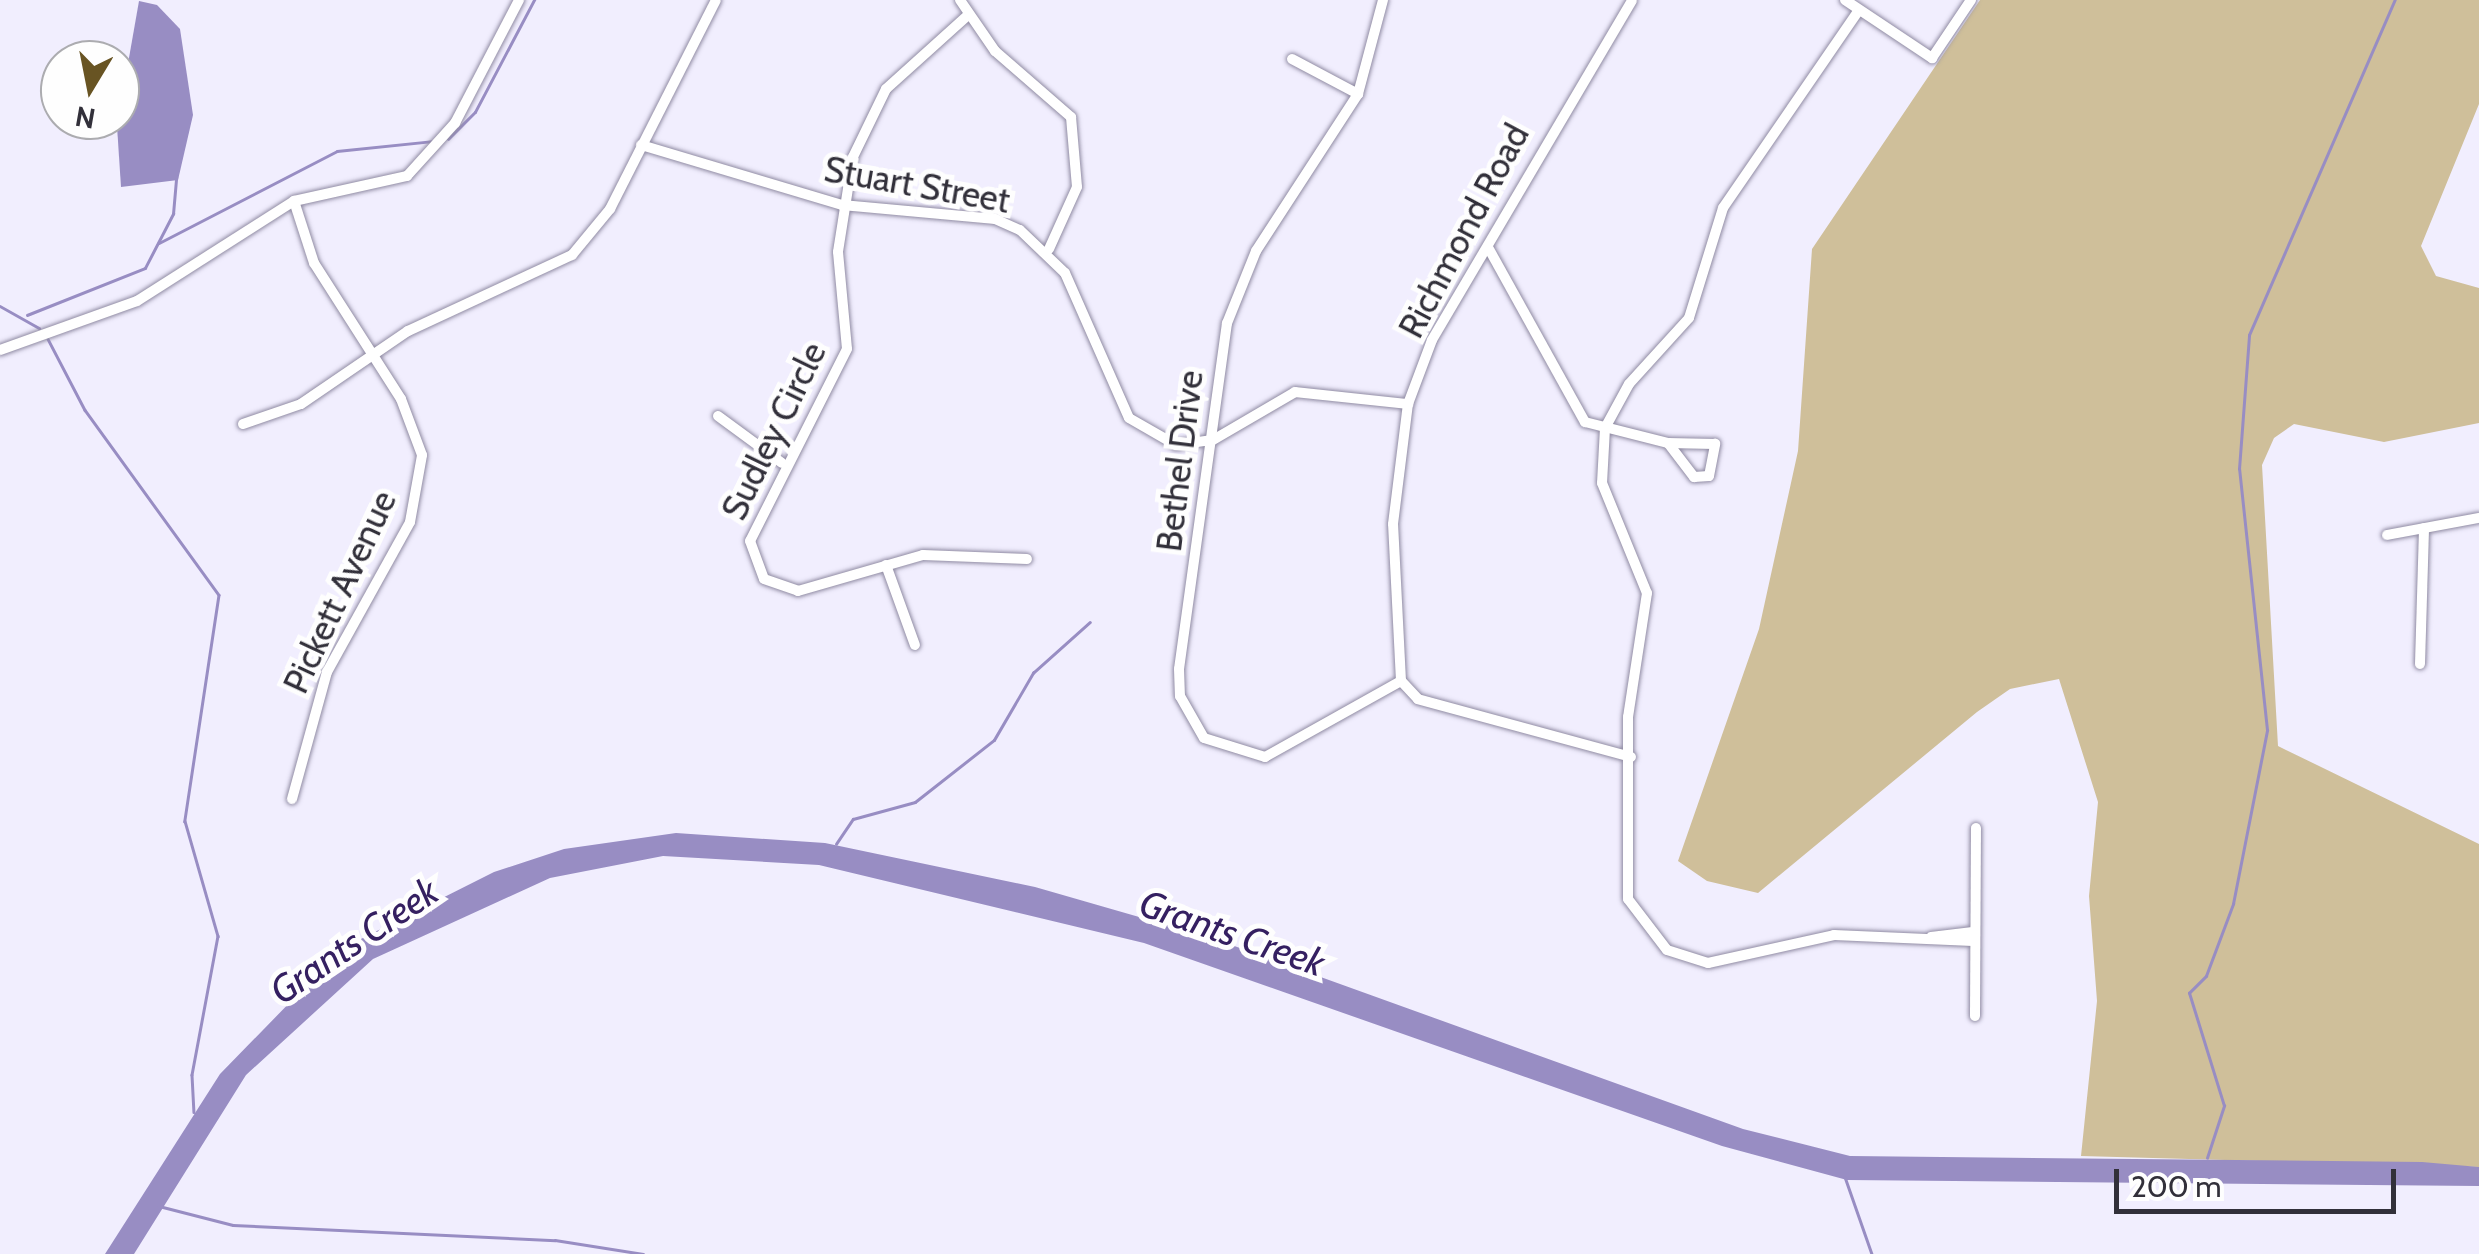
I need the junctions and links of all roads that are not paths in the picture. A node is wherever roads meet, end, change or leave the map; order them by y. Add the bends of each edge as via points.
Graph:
1 (518, 0) edge
2 (716, 0) edge
3 (960, 0) edge
4 (1383, 0) edge
5 (1632, 0) edge
6 (1845, 0) edge
7 (1971, 0) edge
8 (1859, 10) junction
9 (967, 16) junction
10 (1292, 59) dead end
11 (1358, 94) junction
12 (641, 145) junction
13 (294, 201) junction
14 (842, 205) junction
15 (1049, 250) junction
16 (1489, 250) junction
17 (0, 350) edge
18 (373, 354) junction
19 (1408, 404) junction
20 (718, 416) dead end
21 (243, 424) dead end
22 (1605, 428) junction
23 (1213, 440) junction
24 (1668, 444) junction
25 (782, 463) junction
26 (2479, 518) edge
27 (2424, 528) junction
28 (2387, 535) dead end
29 (1027, 558) dead end
30 (886, 565) junction
31 (915, 645) dead end
32 (2420, 664) dead end
33 (1401, 681) junction
34 (1631, 757) junction
35 (292, 798) dead end
36 (1976, 828) dead end
37 (1973, 936) junction
38 (1975, 1016) dead end

1 - 13 street via 456,123 407,176
2 - 12 street
3 - 9 street
4 - 11 street, Bethel Drive
5 - 16 street, Richmond Road via 1560,111
6 - 8 street
7 - 8 street via 1932,58
8 - 22 street via 1723,208 1689,318 1629,384
9 - 14 street, Sudley Circle via 886,89
9 - 15 street via 1071,116 1077,187
10 - 11 street
11 - 23 street, Bethel Drive via 1239,290 1219,358
12 - 14 street, Stuart Street
12 - 18 street via 610,210 572,255
13 - 17 street via 236,230 164,287
13 - 18 street, Pickett Avenue via 314,263
14 - 15 street, Stuart Street via 996,220
14 - 25 street, Sudley Circle via 847,349 825,403
15 - 23 street, Stuart Street via 1129,418 1176,446
16 - 19 street, Richmond Road via 1460,286
16 - 22 street via 1578,412
18 - 21 street via 301,404
18 - 35 street, Pickett Avenue via 415,428 420,486 410,522 326,672
19 - 23 street via 1295,392
19 - 33 street, Richmond Road via 1394,486
20 - 25 street
22 - 24 street
22 - 34 street via 1602,484 1647,593 1631,680
23 - 33 street, Bethel Drive via 1179,656 1180,696 1204,738 1265,756
24 - 24 street via 1716,444 1708,476 1694,477
25 - 30 street, Sudley Circle via 750,541 764,580 798,591
26 - 27 street
27 - 28 street
27 - 32 street
29 - 30 street, Sudley Circle via 961,551
30 - 31 street
33 - 34 street via 1443,711
34 - 37 street via 1628,899 1667,950 1723,962 1834,936
36 - 37 street
37 - 38 street

